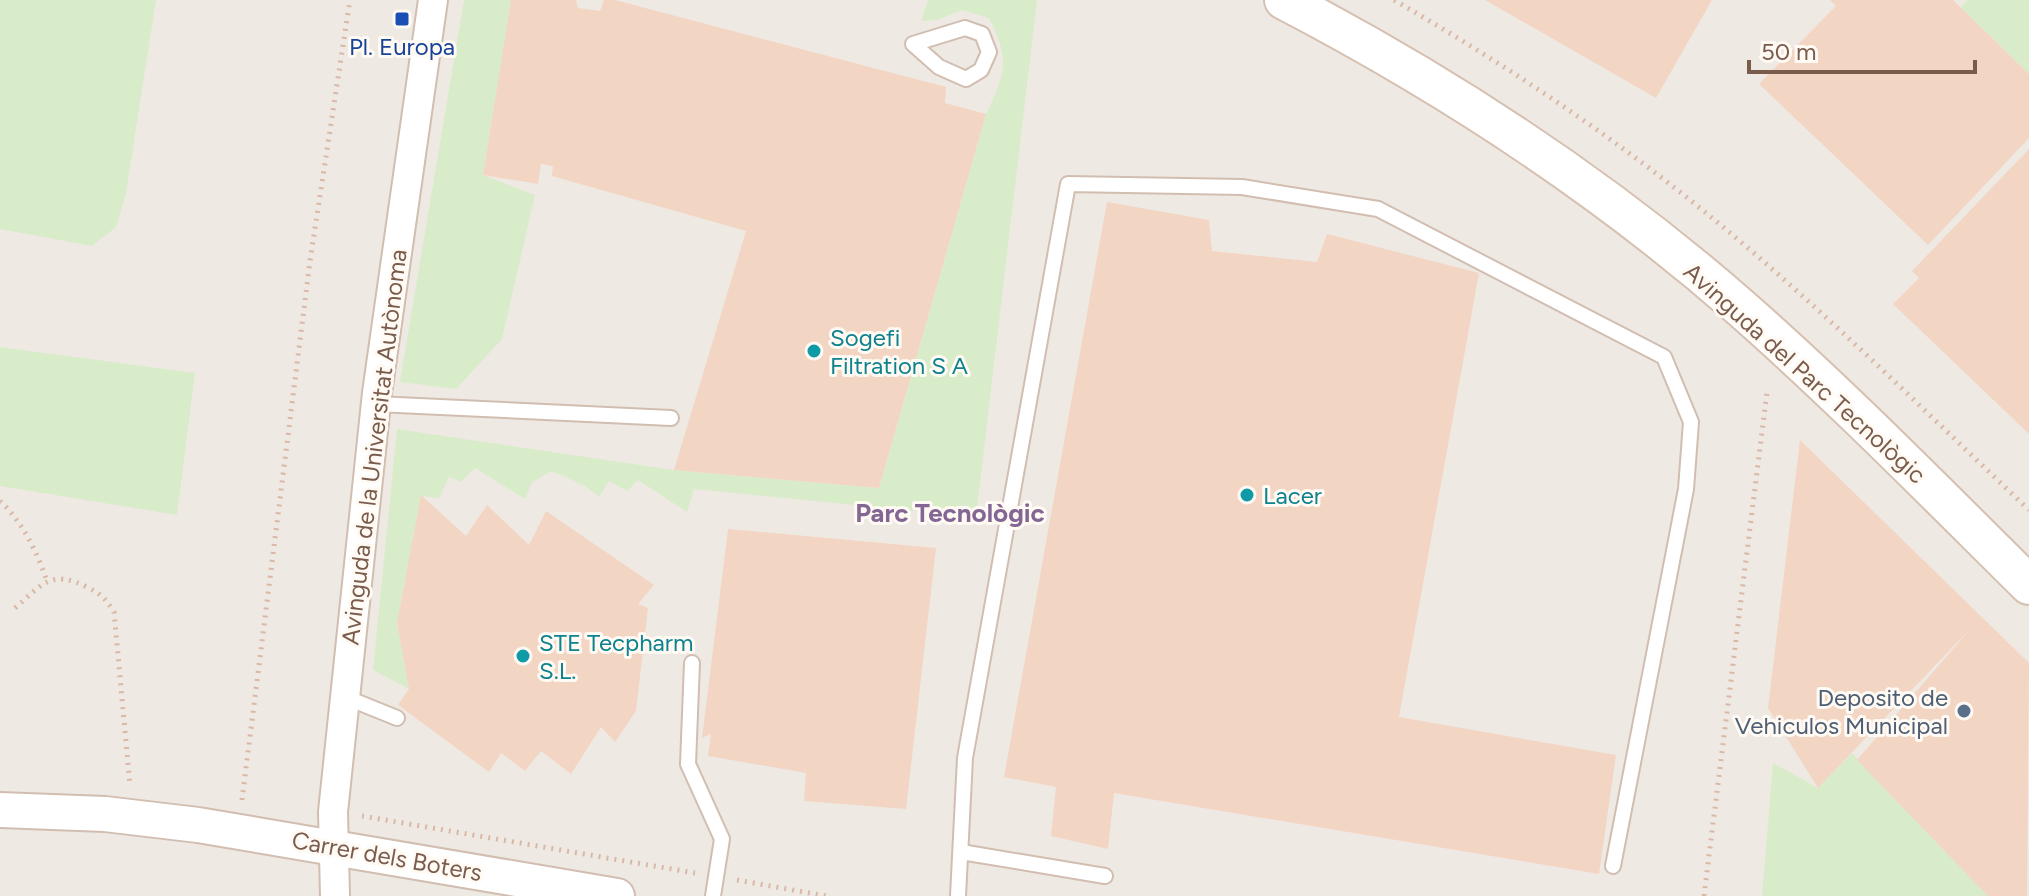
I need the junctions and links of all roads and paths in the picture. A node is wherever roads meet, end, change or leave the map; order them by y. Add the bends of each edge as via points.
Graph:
1 (350, 0) edge
2 (433, 0) edge
3 (1284, 0) edge
4 (1394, 0) edge
5 (913, 44) joint
6 (1767, 392) dead end
7 (376, 404) junction
8 (671, 418) dead end
9 (0, 501) edge
10 (2029, 510) edge
11 (47, 581) junction
12 (2029, 585) edge
13 (15, 608) dead end
14 (692, 663) dead end
15 (345, 697) junction
16 (397, 718) dead end
17 (131, 798) dead end
18 (0, 810) edge
19 (246, 819) junction
20 (334, 848) junction
21 (961, 852) junction
22 (1613, 866) dead end
23 (1105, 876) dead end
24 (335, 896) edge
25 (617, 896) edge
26 (713, 896) edge
27 (958, 896) edge
28 (1704, 896) edge

1 - 19 path via 310,261
2 - 7 street, Avinguda de la Universitat Autònoma
3 - 12 main road, Avinguda del Parc Tecnològic via 1473,110 1651,236 1739,306 1852,410
4 - 10 path via 1585,120 1680,192 1827,318
5 - 5 lane via 939,67 966,79 981,70 989,52 982,34 965,28
6 - 28 path
7 - 8 lane
7 - 15 street, Avinguda de la Universitat Autònoma
9 - 11 path via 35,549
11 - 13 path
11 - 17 path via 66,577 105,596 114,612
14 - 26 lane via 688,764 722,839
15 - 16 lane
15 - 20 street, Avinguda de la Universitat Autònoma
18 - 19 street, Carrer dels Boters
19 - 20 street, Carrer dels Boters
20 - 24 street, Avinguda de la Universitat Autònoma
20 - 25 street, Carrer dels Boters
21 - 22 lane via 965,758 1068,184 1226,187 1378,209 1664,357 1691,422 1686,489
21 - 23 lane
21 - 27 lane

